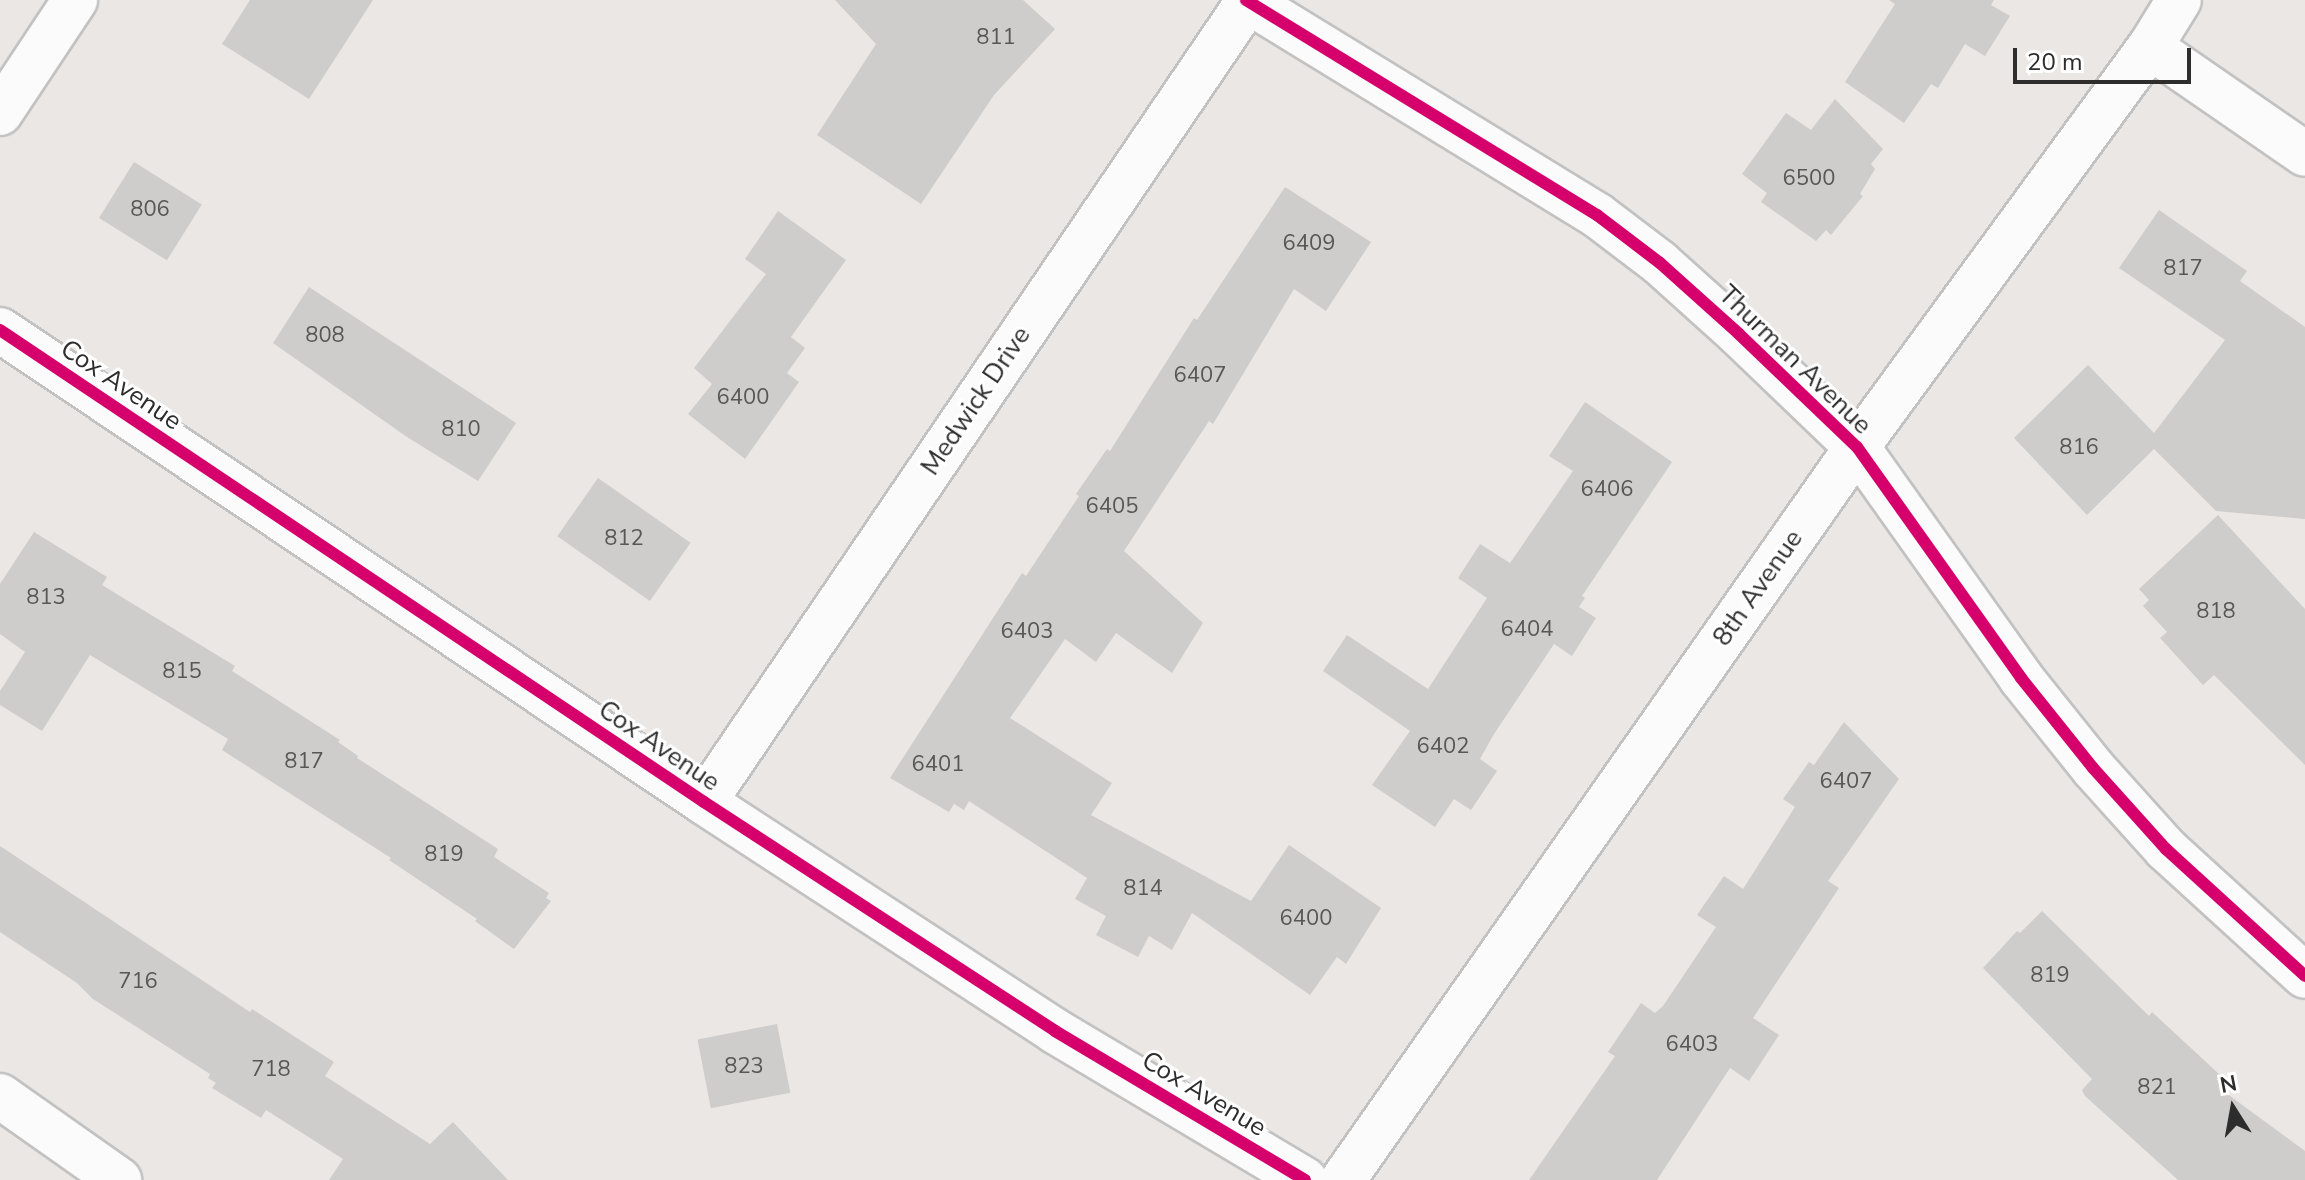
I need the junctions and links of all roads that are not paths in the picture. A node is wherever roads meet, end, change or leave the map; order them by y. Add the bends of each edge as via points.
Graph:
1 (75, 0) edge
2 (1247, 0) edge
3 (2179, 0) edge
4 (2150, 47) junction
5 (0, 113) edge
6 (2305, 154) edge
7 (0, 330) edge
8 (1857, 447) junction
9 (704, 802) junction
10 (2305, 976) edge
11 (0, 1096) edge
12 (119, 1180) edge
13 (1305, 1180) edge
14 (1343, 1180) edge

1 - 5 street
2 - 8 street, Thurman Avenue via 1597,215 1660,263
2 - 9 street, Medwick Drive
3 - 4 street, 8th Avenue
4 - 6 street
4 - 8 street, 8th Avenue
7 - 9 street, Cox Avenue
8 - 10 street, Thurman Avenue via 2021,678 2093,768 2166,849
8 - 14 street, 8th Avenue
9 - 13 street, Cox Avenue via 1055,1031
11 - 12 street

